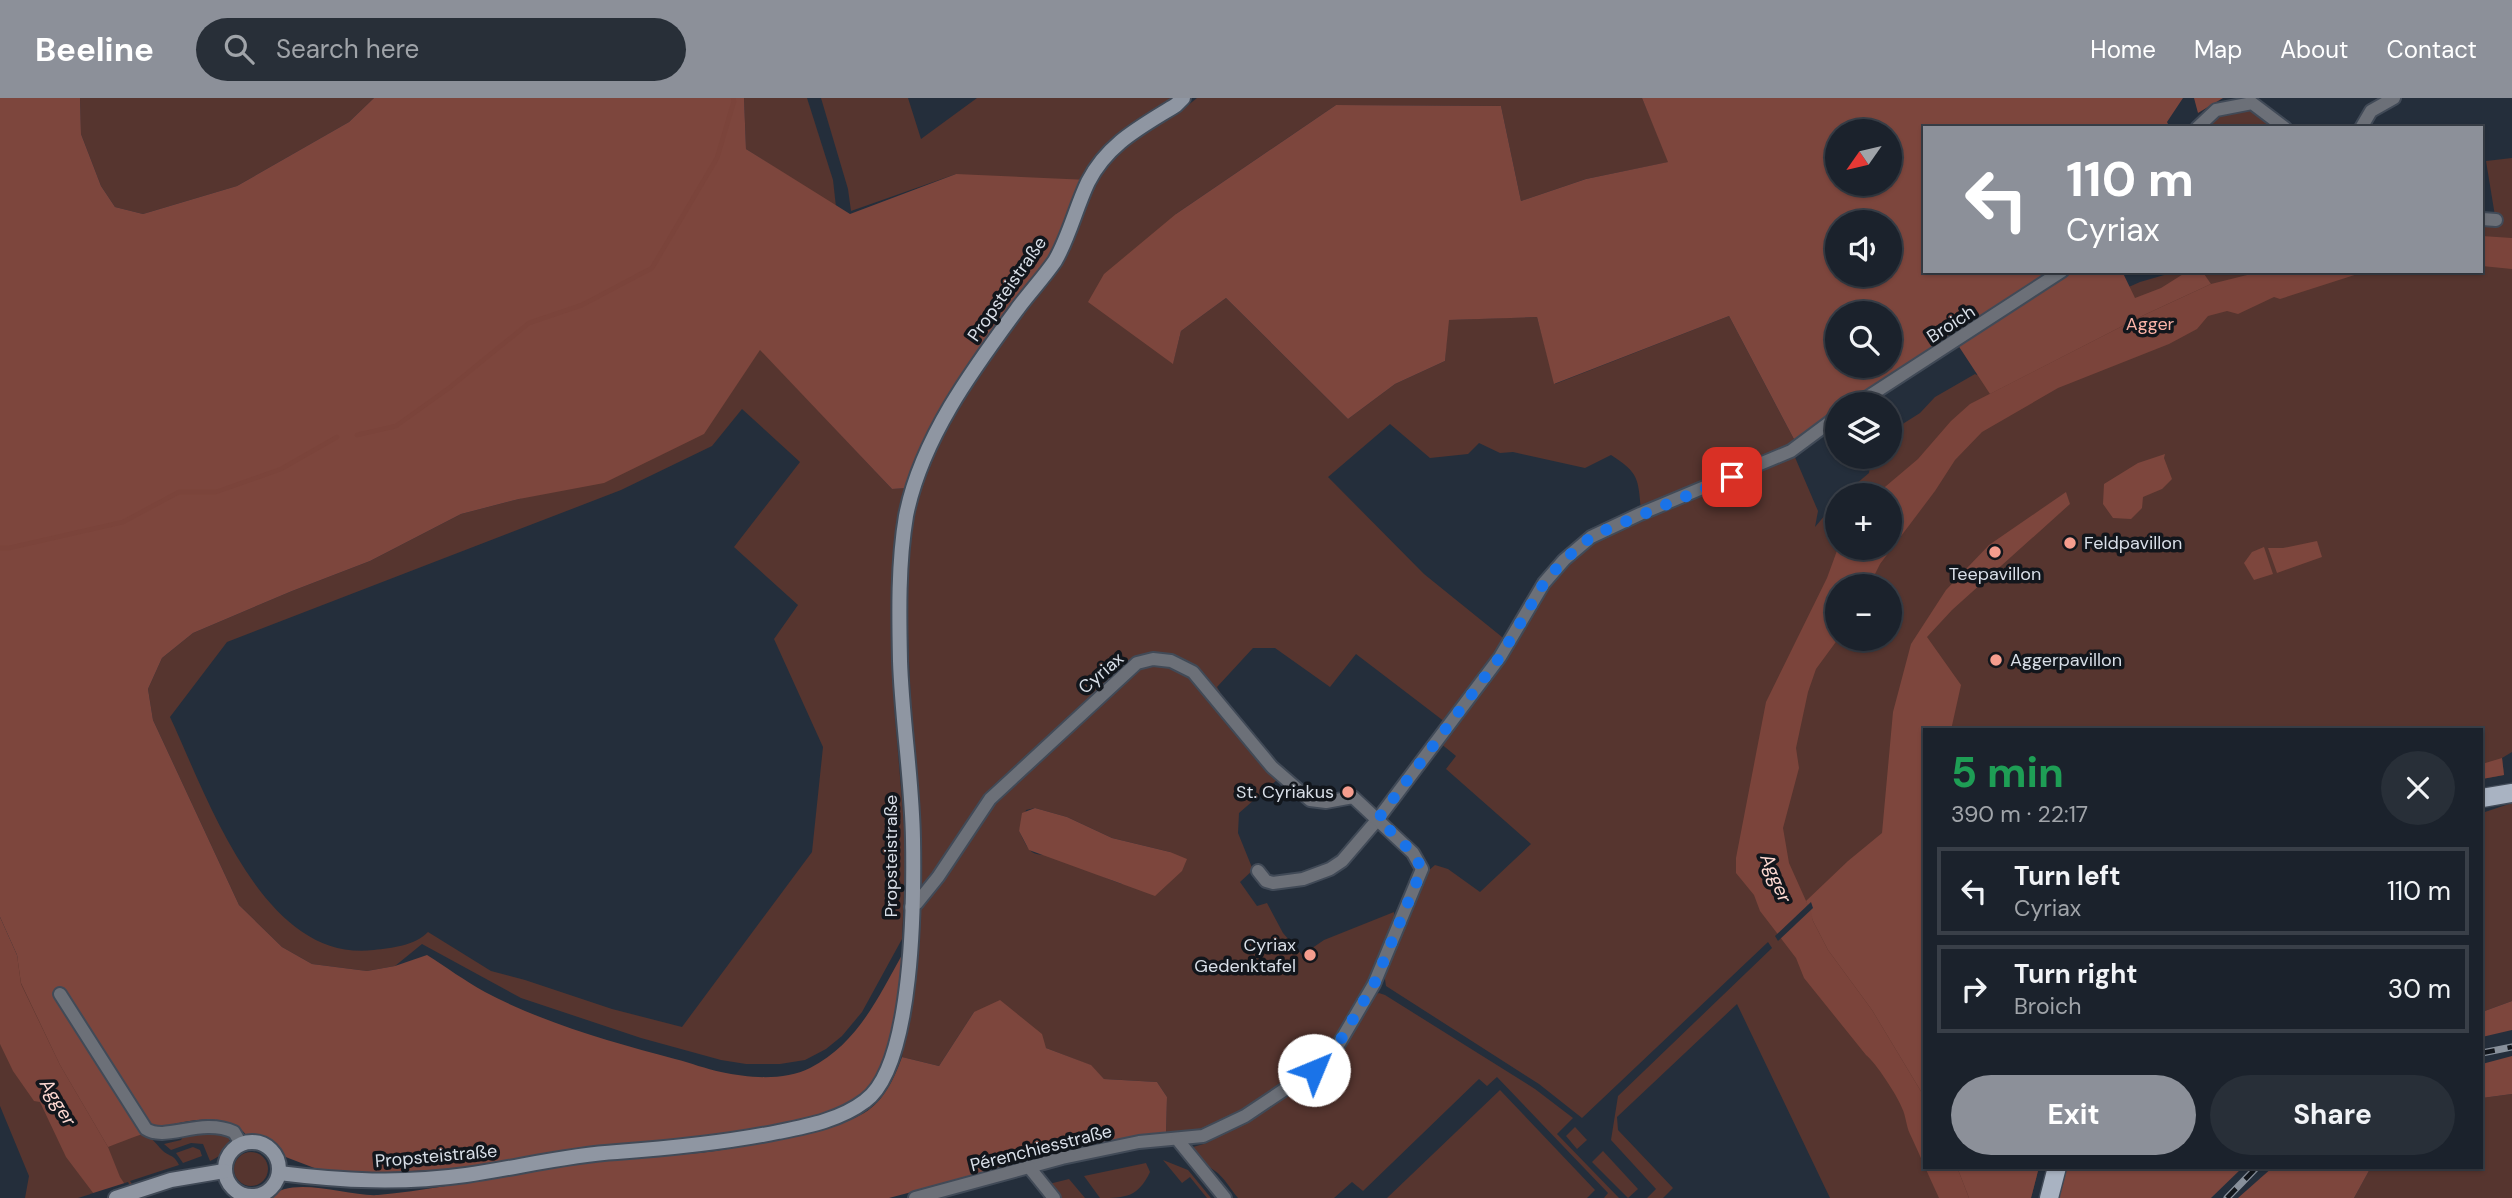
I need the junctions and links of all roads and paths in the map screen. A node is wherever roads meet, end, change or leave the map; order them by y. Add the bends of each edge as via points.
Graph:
1 (1183, 98) edge
2 (2395, 98) edge
3 (2199, 126) edge
4 (2282, 126) edge
5 (2362, 126) edge
6 (2483, 219) edge
7 (2496, 219) dead end
8 (2059, 273) edge
9 (1875, 392) edge
10 (1825, 426) edge
11 (2512, 793) edge
12 (2483, 797) edge
13 (1378, 819) junction
14 (1258, 871) dead end
15 (911, 907) junction
16 (60, 994) dead end
17 (1177, 1139) junction
18 (241, 1144) junction
19 (1029, 1167) junction
20 (2056, 1169) edge
21 (224, 1171) junction
22 (279, 1173) junction
23 (253, 1197) edge
24 (116, 1198) edge
25 (915, 1198) edge
26 (1054, 1198) edge
27 (1225, 1198) edge
28 (2049, 1198) edge

1 - 15 street, Propsteistraße via 1119,140 1102,160 1056,259 966,379 912,492 900,601 913,840
2 - 5 street via 2371,111
3 - 4 street via 2216,110 2252,103
6 - 7 street
8 - 9 street, Broich
10 - 13 street via 1791,451 1591,537 1564,560 1544,583 1500,657
11 - 12 main road
13 - 14 street via 1330,869 1273,883
13 - 15 street, Cyriax via 1353,797 1310,800 1272,767 1193,672 1171,661 1153,659 1137,663 990,799 938,877
13 - 17 street, Cyriax via 1413,853 1422,869 1374,984 1329,1059 1245,1116 1203,1136
15 - 22 street, Propsteistraße via 908,974 891,1064 870,1099 827,1121 730,1142 600,1153 456,1177 376,1182
16 - 18 street via 146,1129 153,1134 223,1127 234,1132
17 - 19 street, Pérenchiesstraße via 1139,1142
17 - 27 street
18 - 21 street via 230,1152
18 - 22 street via 256,1142 271,1149
19 - 25 street, Pérenchiesstraße
19 - 26 street
20 - 28 main road
21 - 23 street via 235,1191
21 - 24 street via 170,1180
22 - 23 street via 270,1189

